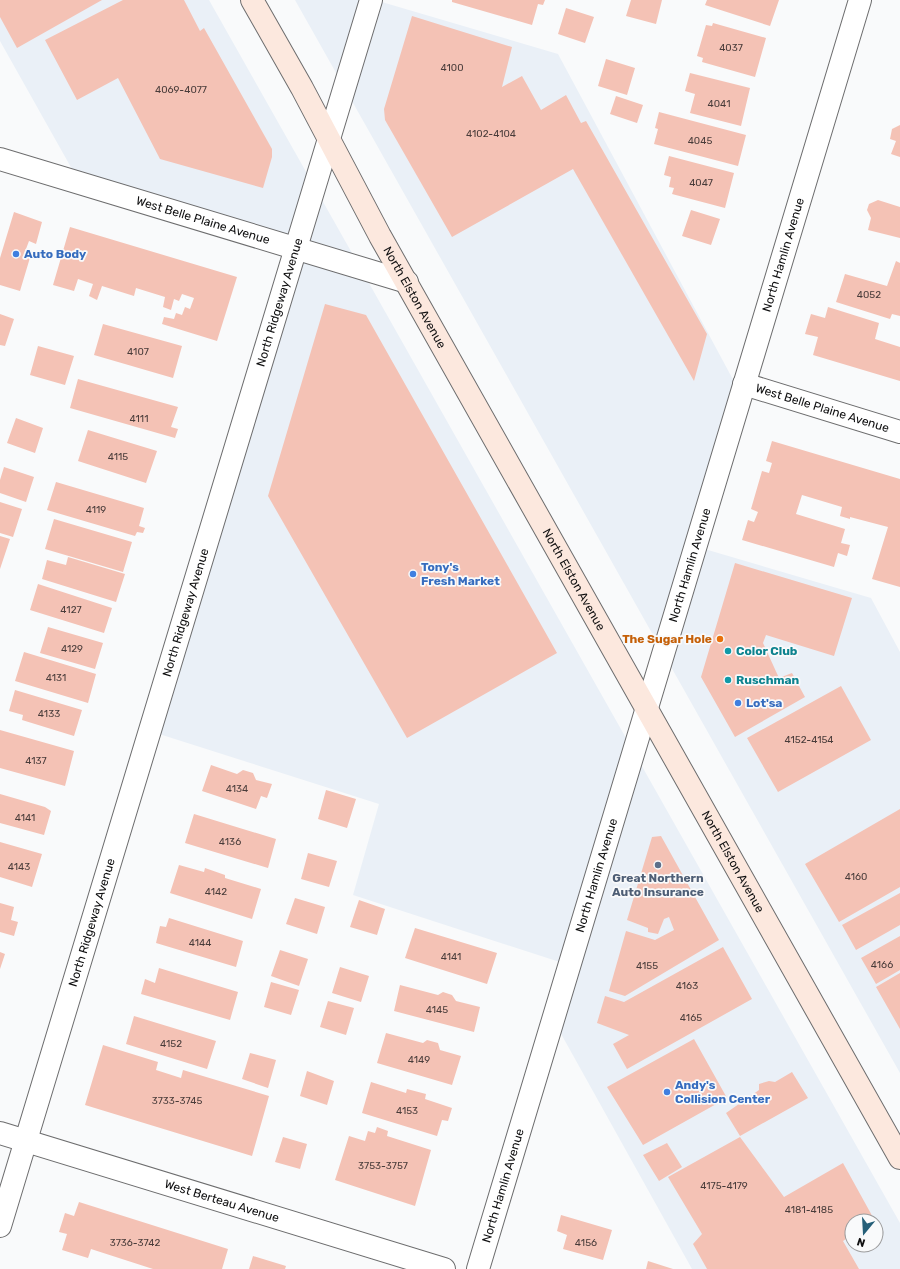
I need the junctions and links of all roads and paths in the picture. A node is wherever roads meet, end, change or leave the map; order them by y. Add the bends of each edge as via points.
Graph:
1 (252, 0) edge
2 (371, 0) edge
3 (860, 0) edge
4 (329, 139) junction
5 (0, 159) edge
6 (296, 248) junction
7 (406, 282) junction
8 (744, 384) junction
9 (900, 432) edge
10 (647, 709) junction
11 (0, 1133) edge
12 (26, 1141) junction
13 (900, 1158) edge
14 (0, 1226) edge
15 (444, 1269) edge
16 (478, 1269) edge

1 - 4 main road, North Elston Avenue
2 - 4 street, North Ridgeway Avenue
3 - 8 street, North Hamlin Avenue
4 - 6 street, North Ridgeway Avenue
4 - 7 main road, North Elston Avenue
5 - 6 street, West Belle Plaine Avenue
6 - 7 street, West Belle Plaine Avenue
6 - 12 street, North Ridgeway Avenue
7 - 10 main road, North Elston Avenue
8 - 9 street, West Belle Plaine Avenue
8 - 10 street, North Hamlin Avenue
10 - 13 main road, North Elston Avenue
10 - 16 street, North Hamlin Avenue
11 - 12 street, West Berteau Avenue
12 - 14 street, North Ridgeway Avenue
12 - 15 street, West Berteau Avenue

